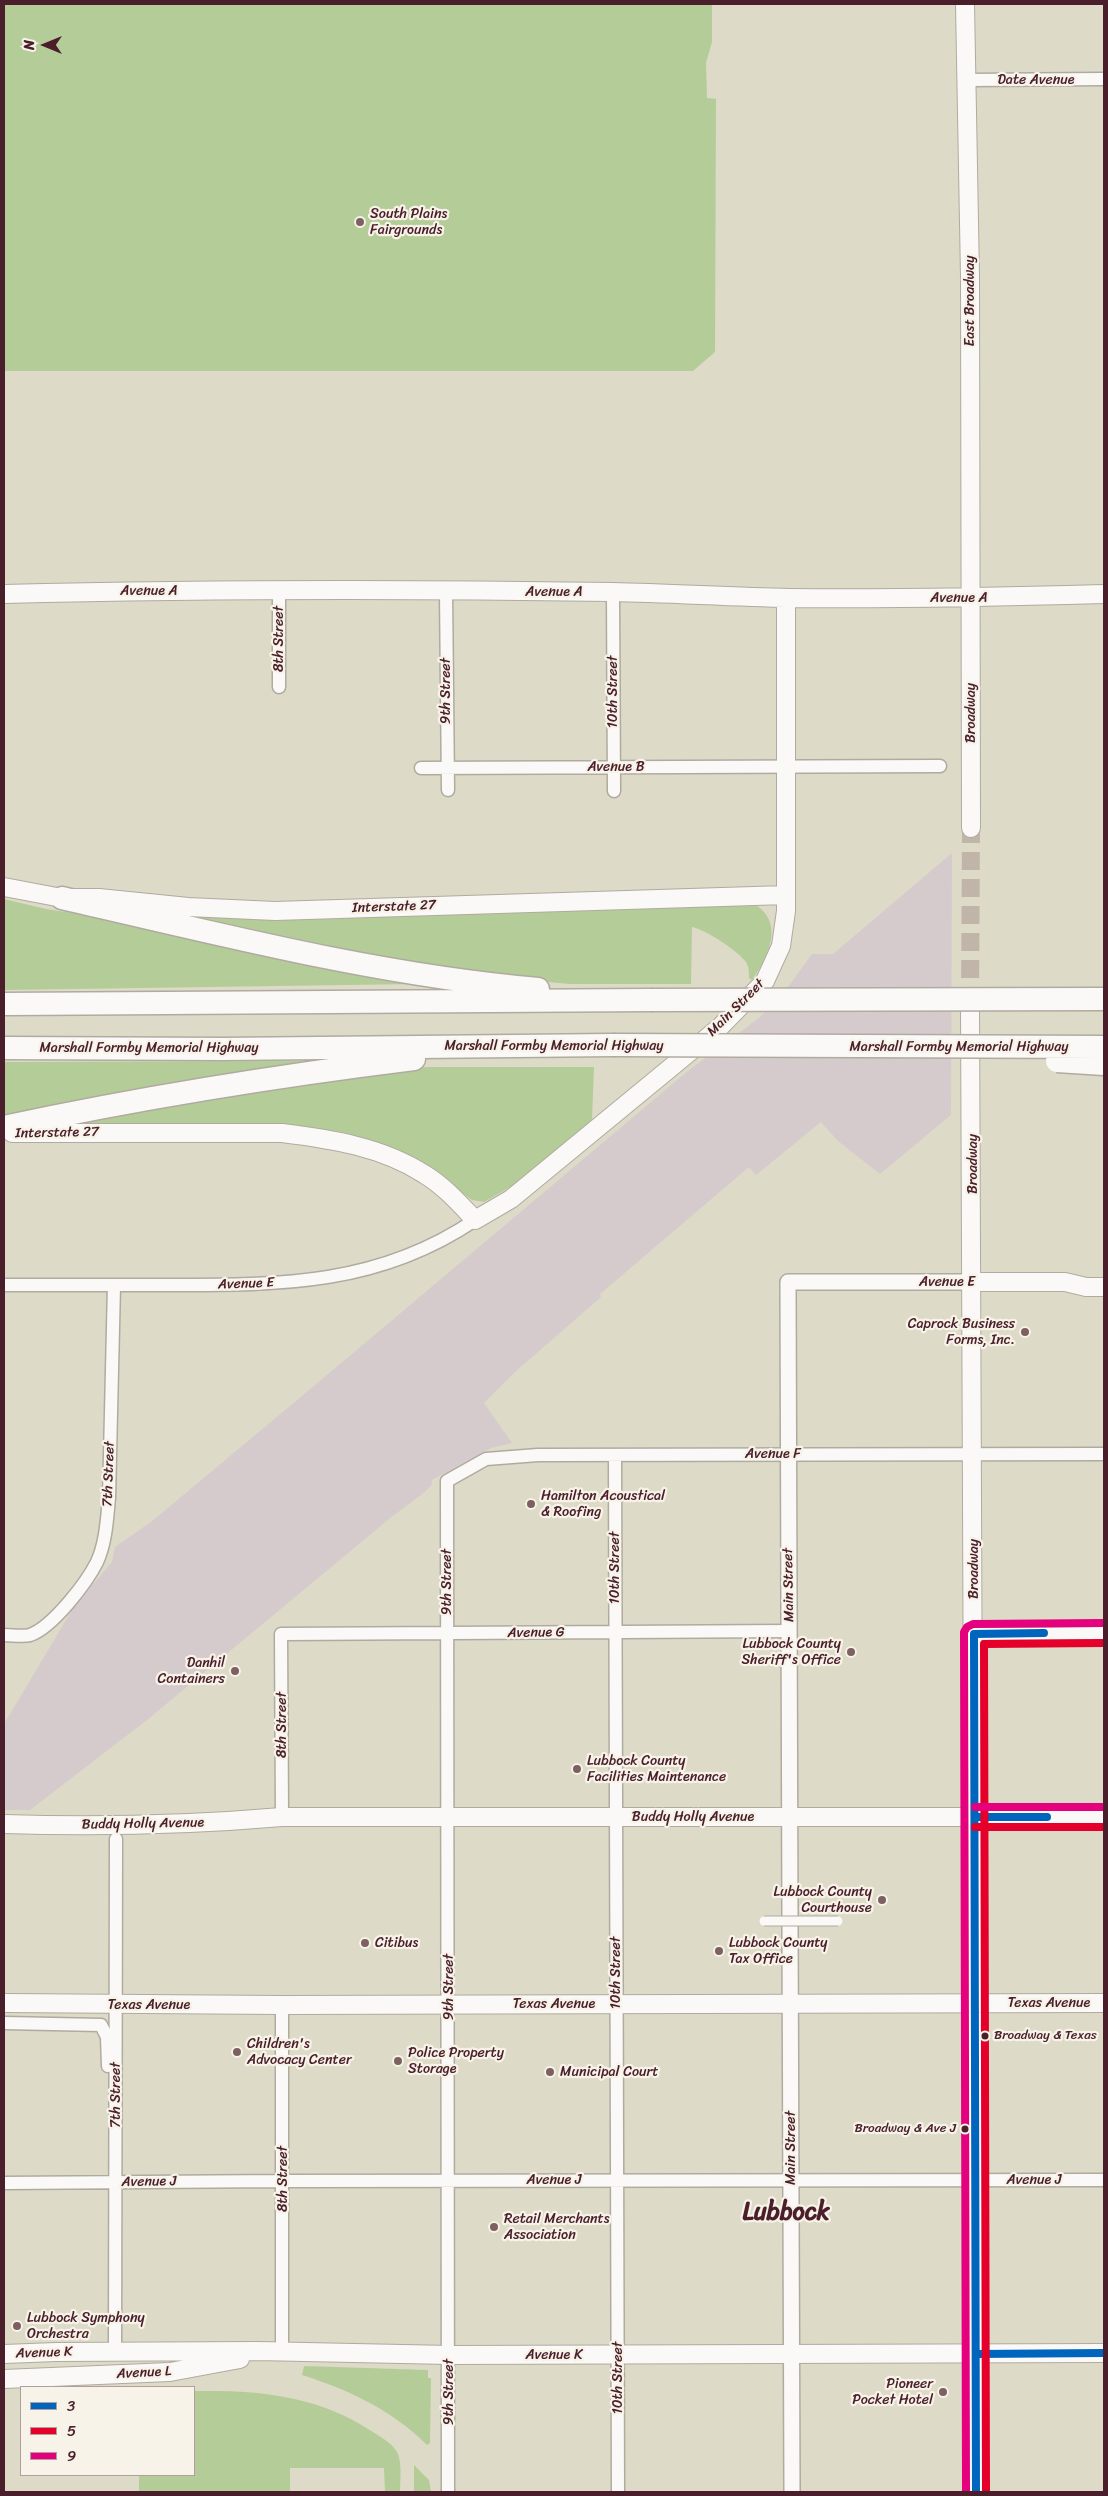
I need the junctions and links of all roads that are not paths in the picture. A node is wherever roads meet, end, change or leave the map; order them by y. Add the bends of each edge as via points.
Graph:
1 (965, 4) edge
2 (968, 80) junction
3 (1104, 80) edge
4 (446, 591) junction
5 (279, 592) junction
6 (613, 592) junction
7 (4, 594) edge
8 (1104, 594) edge
9 (786, 598) junction
10 (970, 598) junction
11 (279, 687) dead end
12 (940, 766) dead end
13 (614, 767) junction
14 (787, 767) junction
15 (421, 768) dead end
16 (447, 768) junction
17 (448, 790) dead end
18 (614, 791) dead end
19 (971, 828) tunnel mouth
20 (4, 877) edge
21 (4, 887) edge
22 (31, 891) junction
23 (786, 895) junction
24 (62, 898) junction
25 (1104, 999) edge
26 (651, 1000) junction
27 (4, 1004) edge
28 (970, 1005) tunnel mouth
29 (522, 1045) junction
30 (1104, 1047) edge
31 (4, 1048) edge
32 (919, 1048) junction
33 (1104, 1064) edge
34 (4, 1127) edge
35 (4, 1133) edge
36 (475, 1220) junction
37 (1104, 1273) edge
38 (788, 1282) joint
39 (973, 1282) junction
40 (1065, 1282) junction
41 (114, 1284) junction
42 (4, 1285) edge
43 (1104, 1287) edge
44 (788, 1454) junction
45 (1104, 1454) edge
46 (615, 1455) junction
47 (974, 1455) junction
48 (447, 1481) joint
49 (790, 1631) junction
50 (615, 1632) junction
51 (1104, 1633) edge
52 (281, 1634) joint
53 (447, 1634) junction
54 (974, 1634) junction
55 (4, 1635) edge
56 (4, 1815) edge
57 (282, 1817) junction
58 (448, 1817) junction
59 (616, 1817) junction
60 (790, 1817) junction
61 (974, 1817) junction
62 (1104, 1817) edge
63 (4, 1824) edge
64 (116, 1838) dead end
65 (764, 1921) dead end
66 (838, 1921) dead end
67 (1104, 2002) edge
68 (790, 2003) junction
69 (975, 2003) junction
70 (4, 2004) edge
71 (448, 2004) junction
72 (616, 2004) junction
73 (116, 2005) junction
74 (282, 2005) junction
75 (4, 2023) edge
76 (116, 2080) junction
77 (449, 2180) junction
78 (617, 2180) junction
79 (791, 2180) junction
80 (976, 2180) junction
81 (1104, 2180) edge
82 (283, 2181) junction
83 (114, 2182) junction
84 (4, 2183) edge
85 (115, 2351) junction
86 (282, 2352) junction
87 (1104, 2353) edge
88 (4, 2354) edge
89 (791, 2354) junction
90 (976, 2354) junction
91 (450, 2355) junction
92 (618, 2355) junction
93 (4, 2379) edge
94 (448, 2492) edge
95 (618, 2492) edge
96 (792, 2492) edge
97 (976, 2492) edge

1 - 2 main road, East Broadway
2 - 3 street, Date Avenue
2 - 10 main road, East Broadway
4 - 5 main road, Avenue A
4 - 6 main road, Avenue A
4 - 16 street, 9th Street
5 - 7 main road, Avenue A
5 - 11 street, 8th Street
6 - 9 main road, Avenue A
6 - 13 street, 10th Street
8 - 10 main road, Avenue A
9 - 10 main road, Avenue A
9 - 14 main road, Main Street
10 - 19 main road, Broadway
12 - 14 street, Avenue B
13 - 14 street, Avenue B
13 - 16 street, Avenue B
13 - 18 street, 10th Street
14 - 23 main road, Main Street
15 - 16 street, Avenue B
16 - 17 street, 9th Street
20 - 22 main road
21 - 22 main road, Interstate 27
22 - 24 main road, Interstate 27
23 - 24 main road, Interstate 27 via 275,911
23 - 36 main road, Main Street via 781,946 765,981 720,1027 511,1199
24 - 26 highway via 188,928 408,973
25 - 26 highway, bridge
26 - 27 highway
28 - 39 main road, Broadway
29 - 31 highway, Marshall Formby Memorial Highway
29 - 32 highway, Marshall Formby Memorial Highway, bridge
29 - 34 highway via 290,1075 109,1105
30 - 32 highway, Marshall Formby Memorial Highway, bridge
32 - 33 highway, bridge
35 - 36 main road, Interstate 27 via 282,1133 325,1138 388,1156 425,1174
36 - 41 street, Avenue E via 447,1239 408,1258 358,1272 303,1282
37 - 40 main road
38 - 39 street, Avenue E
38 - 44 street, Main Street
39 - 40 main road, Avenue E
39 - 47 main road, Broadway
40 - 43 main road, Avenue E
41 - 42 street, Avenue E
41 - 55 street, 7th Street via 110,1498 106,1532 97,1562 50,1622 29,1635
44 - 46 street, Avenue F
44 - 47 street, Avenue F
44 - 49 street, Main Street
45 - 47 street, Avenue F
46 - 48 street, Avenue F via 486,1459
46 - 50 street, 10th Street
47 - 54 main road, Broadway
48 - 53 street, 9th Street
49 - 50 street, Avenue G
49 - 60 street, Main Street
50 - 53 street, Avenue G
50 - 59 street, 10th Street
51 - 54 street
52 - 53 street, Avenue G
52 - 57 street, 8th Street
53 - 58 street, 9th Street
54 - 61 main road, Broadway
56 - 57 main road, Buddy Holly Avenue
57 - 58 main road, Buddy Holly Avenue
57 - 63 main road, Buddy Holly Avenue via 202,1824
58 - 59 main road, Buddy Holly Avenue
58 - 71 street, 9th Street
59 - 60 main road, Buddy Holly Avenue
59 - 72 street, 10th Street
60 - 61 main road, Buddy Holly Avenue
60 - 68 street, Main Street
61 - 62 main road, Buddy Holly Avenue
61 - 69 main road, Broadway
64 - 73 street, 7th Street
65 - 66 street, bridge
67 - 69 main road, Texas Avenue
68 - 69 main road, Texas Avenue
68 - 72 main road, Texas Avenue
68 - 79 street, Main Street
69 - 80 main road, Broadway
70 - 73 main road, Texas Avenue
71 - 72 main road, Texas Avenue
71 - 74 main road, Texas Avenue
71 - 77 street, 9th Street
72 - 78 street, 10th Street
73 - 74 main road, Texas Avenue
73 - 76 street, 7th Street
74 - 82 street, 8th Street
75 - 76 street, Texas Avenue via 101,2025 107,2037 108,2066
76 - 83 street, 7th Street
77 - 78 street, Avenue J
77 - 82 street, Avenue J
77 - 91 street, 9th Street
78 - 79 street, Avenue J
78 - 92 street, 10th Street
79 - 80 street, Avenue J
79 - 89 street, Main Street
80 - 81 street, Avenue J
80 - 90 main road, Broadway
82 - 83 street, Avenue J
82 - 86 street, 8th Street
83 - 84 street, Avenue J
83 - 85 street, 7th Street
85 - 86 main road, Avenue K
85 - 88 main road, Avenue K
86 - 91 main road, Avenue K
86 - 93 main road, Avenue L via 170,2372
87 - 90 main road, Avenue K
89 - 90 main road, Avenue K
89 - 92 main road, Avenue K
89 - 96 street, Main Street
90 - 97 main road, Broadway
91 - 92 main road, Avenue K
91 - 94 street, 9th Street
92 - 95 street, 10th Street

